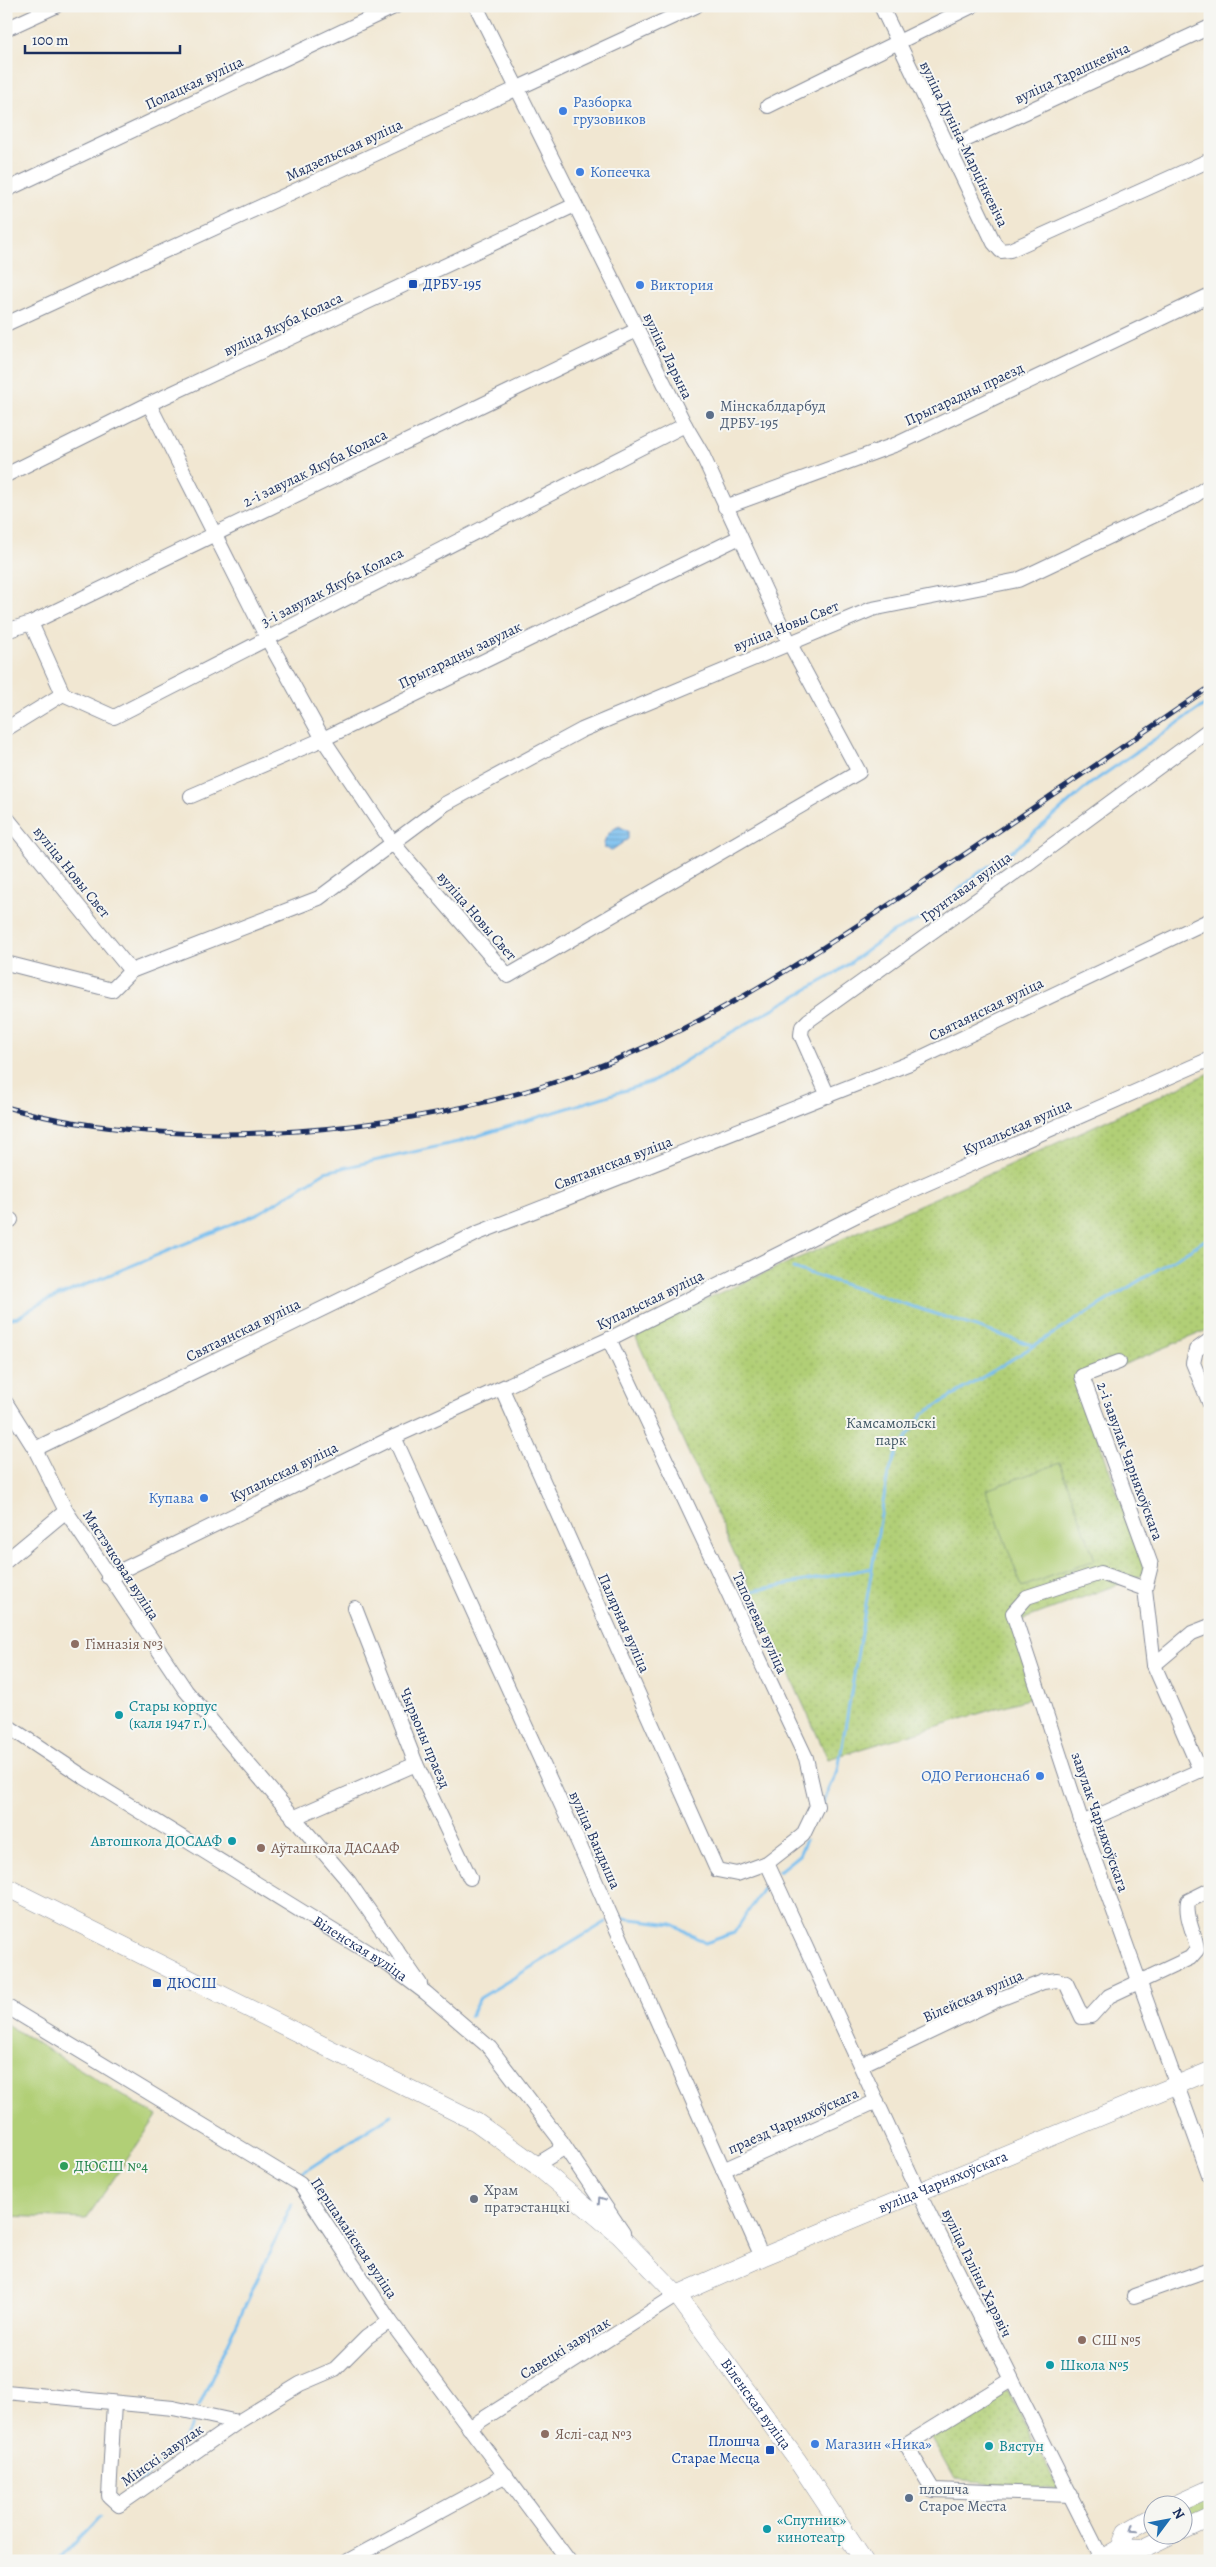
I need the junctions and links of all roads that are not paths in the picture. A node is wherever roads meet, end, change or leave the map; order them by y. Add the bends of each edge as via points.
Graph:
1 (56, 6) edge
2 (396, 6) edge
3 (476, 6) edge
4 (696, 6) edge
5 (881, 6) edge
6 (972, 6) edge
7 (1210, 27) edge
8 (6, 29) edge
9 (896, 42) junction
10 (517, 88) junction
11 (768, 106) dead end
12 (948, 148) junction
13 (1210, 160) edge
14 (6, 190) edge
15 (575, 205) junction
16 (1210, 295) edge
17 (6, 324) edge
18 (637, 330) junction
19 (149, 404) junction
20 (685, 426) junction
21 (6, 475) edge
22 (1210, 485) edge
23 (725, 507) junction
24 (213, 536) junction
25 (740, 537) junction
26 (31, 623) junction
27 (6, 631) edge
28 (266, 638) junction
29 (788, 642) junction
30 (63, 694) junction
31 (1210, 728) edge
32 (6, 729) edge
33 (323, 739) junction
34 (859, 772) joint
35 (191, 796) dead end
36 (6, 817) edge
37 (392, 842) junction
38 (1210, 920) edge
39 (6, 963) edge
40 (131, 971) junction
41 (1210, 1060) edge
42 (828, 1096) junction
43 (609, 1339) junction
44 (1210, 1340) edge
45 (1119, 1362) dead end
46 (502, 1389) junction
47 (6, 1403) edge
48 (1210, 1404) edge
49 (394, 1437) junction
50 (35, 1449) junction
51 (66, 1511) junction
52 (6, 1560) edge
53 (108, 1577) junction
54 (1145, 1589) junction
55 (355, 1608) dead end
56 (1210, 1626) edge
57 (1154, 1665) junction
58 (6, 1725) edge
59 (416, 1764) junction
60 (1205, 1769) edge
61 (292, 1818) junction
62 (1082, 1823) junction
63 (767, 1862) junction
64 (717, 1870) joint
65 (470, 1878) dead end
66 (6, 1887) edge
67 (1210, 1890) edge
68 (401, 1955) junction
69 (390, 1966) junction
70 (1141, 1982) junction
71 (426, 1993) junction
72 (6, 2006) edge
73 (861, 2065) junction
74 (1210, 2071) edge
75 (1176, 2086) junction
76 (876, 2101) junction
77 (561, 2140) junction
78 (536, 2165) junction
79 (723, 2170) junction
80 (1210, 2177) edge
81 (919, 2194) junction
82 (638, 2255) junction
83 (762, 2257) junction
84 (1210, 2269) edge
85 (677, 2295) junction
86 (1134, 2296) dead end
87 (390, 2321) junction
88 (1011, 2380) junction
89 (6, 2392) edge
90 (114, 2402) junction
91 (238, 2422) junction
92 (469, 2428) junction
93 (506, 2475) junction
94 (1210, 2489) edge
95 (1071, 2495) junction
96 (1194, 2496) edge
97 (1210, 2518) edge
98 (1144, 2522) edge
99 (1194, 2525) edge
100 (1152, 2544) edge
101 (1123, 2555) edge
102 (1100, 2560) edge
103 (348, 2561) edge
104 (569, 2561) edge
105 (864, 2561) edge

1 - 8 street
2 - 14 street, Полацкая вуліца
3 - 10 street, вуліца Ларына
4 - 10 street, Мядзельская вуліца
5 - 9 street, вуліца Дуніна-Марцінкевіча
6 - 9 street
7 - 12 street, вуліца Тарашкевіча
9 - 11 street
9 - 12 street, вуліца Дуніна-Марцінкевіча
10 - 15 street, вуліца Ларына
10 - 17 street, Мядзельская вуліца
12 - 13 street, вуліца Дуніна-Марцінкевіча via 994,243 1001,251 1010,250
15 - 18 street, вуліца Ларына
15 - 19 street, вуліца Якуба Коласа
16 - 23 street, Прыгарадны праезд via 897,444
18 - 20 street, вуліца Ларына
18 - 24 street, 2-і завулак Якуба Коласа
19 - 21 street, вуліца Якуба Коласа
19 - 24 street
20 - 23 street, вуліца Ларына via 702,454
20 - 28 street, 3-і завулак Якуба Коласа
22 - 29 street, вуліца Новы Свет via 1191,498 1018,580 872,609
23 - 25 street, вуліца Ларына
24 - 26 street, 2-і завулак Якуба Коласа
24 - 28 street
25 - 29 street, вуліца Ларына
25 - 33 street, Прыгарадны завулак
26 - 27 street, 2-і завулак Якуба Коласа
26 - 30 street
28 - 30 street, 3-і завулак Якуба Коласа via 114,718
28 - 33 street
29 - 34 street, вуліца Ларына
29 - 37 street, вуліца Новы Свет via 582,730 445,804
30 - 32 street
31 - 42 street, Грунтавая вуліца via 809,1020 802,1027 801,1035
33 - 35 street, Прыгарадны завулак
33 - 37 street
34 - 37 street, вуліца Новы Свет via 508,976
36 - 40 street, вуліца Новы Свет
37 - 40 street, вуліца Новы Свет via 320,898
38 - 42 street, Святаянская вуліца via 910,1063
39 - 40 street, вуліца Новы Свет via 112,990
41 - 43 street, Купальская вуліца via 871,1208
42 - 50 street, Святаянская вуліца via 478,1233
43 - 46 street, Купальская вуліца
43 - 63 street, Таполевая вуліца via 806,1758 818,1806 803,1835
44 - 48 street via 1196,1350 1193,1364
45 - 54 street, 2-і завулак Чарняхоўскага via 1082,1376 1151,1565
46 - 49 street, Купальская вуліца
46 - 64 street, Палярная вуліца
47 - 50 street, Мястэчковая вуліца
49 - 53 street, Купальская вуліца
49 - 79 street, вуліца Вандыша
50 - 51 street, Мястэчковая вуліца
51 - 52 street
51 - 53 street, Мястэчковая вуліца
53 - 61 street, Мястэчковая вуліца via 186,1691
54 - 57 street
54 - 62 street, завулак Чарняхоўскага via 1101,1573 1026,1597 1013,1613
55 - 59 street, Чырвоны праезд
56 - 57 street via 1192,1633
57 - 60 street
58 - 69 street, Віленская вуліца via 84,1777
59 - 61 street
59 - 65 street, Чырвоны праезд
60 - 62 street
61 - 68 street, Мястэчковая вуліца via 349,1882
62 - 70 street, завулак Чарняхоўскага
63 - 64 street, Таполевая вуліца via 737,1874
63 - 73 street, вуліца Галіны Харэвіч
66 - 78 main road, Віленская вуліца via 476,2122
67 - 70 street, Вілейская вуліца via 1188,1901 1186,1913 1197,1950 1190,1958
68 - 69 street via 398,1962
68 - 71 street, Мястэчковая вуліца
69 - 71 street, Віленская вуліца
70 - 73 street, Вілейская вуліца via 1109,1996 1091,2016 1082,2016 1066,1983 1057,1980 1043,1982
70 - 75 street, завулак Чарняхоўскага
71 - 77 street, Віленская вуліца via 490,2048
72 - 87 street, Першамайская вуліца via 300,2184
73 - 76 street, вуліца Галіны Харэвіч
74 - 75 main road, вуліца Чарняхоўскага
75 - 80 street, завулак Чарняхоўскага
75 - 81 main road, вуліца Чарняхоўскага
76 - 79 street, праезд Чарняхоўскага
76 - 81 street, вуліца Галіны Харэвіч
77 - 78 street via 559,2151
82 -> 77 street, Віленская вуліца
78 - 82 main road, Віленская вуліца
79 - 83 street, вуліца Вандыша
81 - 83 main road, вуліца Чарняхоўскага
81 - 88 street, вуліца Галіны Харэвіч
82 - 85 main road, Віленская вуліца
83 - 85 main road, вуліца Чарняхоўскага
84 - 86 street
85 - 92 street, Савецкі завулак
85 - 105 main road, Віленская вуліца via 797,2460
87 - 91 street, Мінскі завулак via 367,2337 335,2370 300,2384
87 - 92 street, Першамайская вуліца
88 - 95 street, вуліца Галіны Харэвіч
88 - 95 street via 906,2445 933,2490
89 - 90 street, Мінскі завулак
90 - 91 street, Мінскі завулак via 173,2408
90 - 91 street, Мінскі завулак via 109,2496 119,2505
92 - 93 street, Першамайская вуліца
93 - 103 street
93 - 104 street, Першамайская вуліца
94 - 96 main road
95 - 102 street, вуліца Галіны Харэвіч
97 - 99 main road
98 -> 101 main road via 1126,2532
100 - 101 main road
101 - 102 main road

